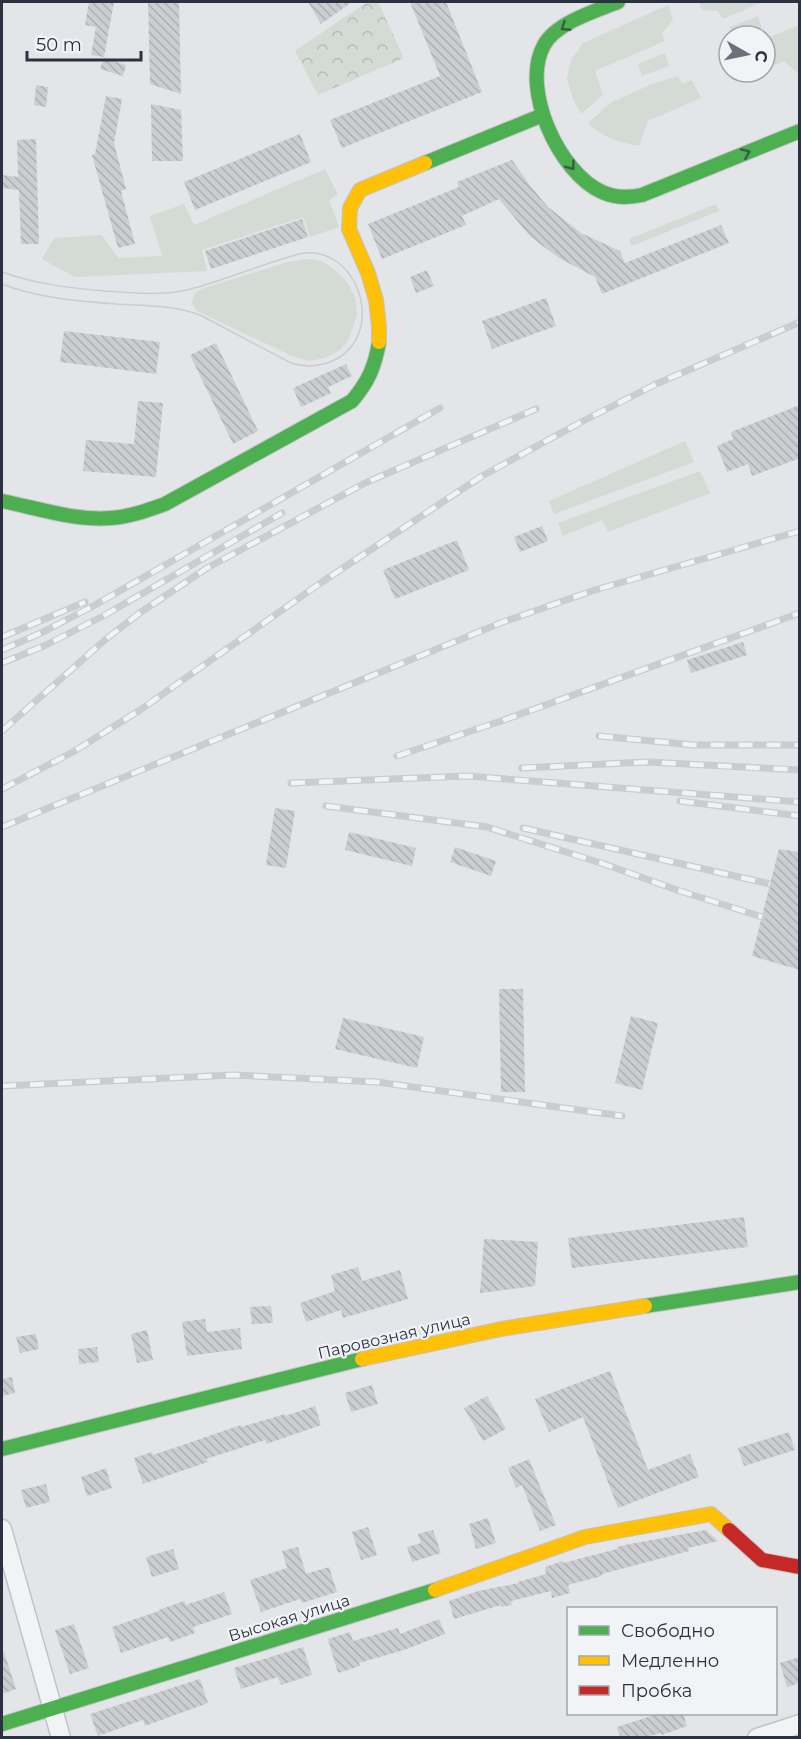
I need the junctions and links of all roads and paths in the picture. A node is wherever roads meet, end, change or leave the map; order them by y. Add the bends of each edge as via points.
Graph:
1 (618, 2) edge
2 (543, 115) junction
3 (800, 131) edge
4 (2, 501) edge
5 (800, 1282) edge
6 (2, 1449) edge
7 (2, 1529) edge
8 (800, 1567) edge
9 (53, 1709) junction
10 (2, 1724) edge
11 (800, 1724) edge
12 (61, 1737) edge
13 (757, 1737) edge

1 -> 2 street via 582,16 544,45 537,65
2 -> 3 street via 571,168 596,189 624,198 649,194
2 - 4 street via 360,190 349,208 349,229 374,288 379,327 378,350 371,371 352,400 146,511 92,517
5 - 6 street, Паровозная улица via 454,1338
7 - 9 street
8 - 9 street, Высокая улица via 762,1560 711,1514 585,1537 432,1591
9 - 10 street, Высокая улица
9 - 12 street
11 - 13 street

